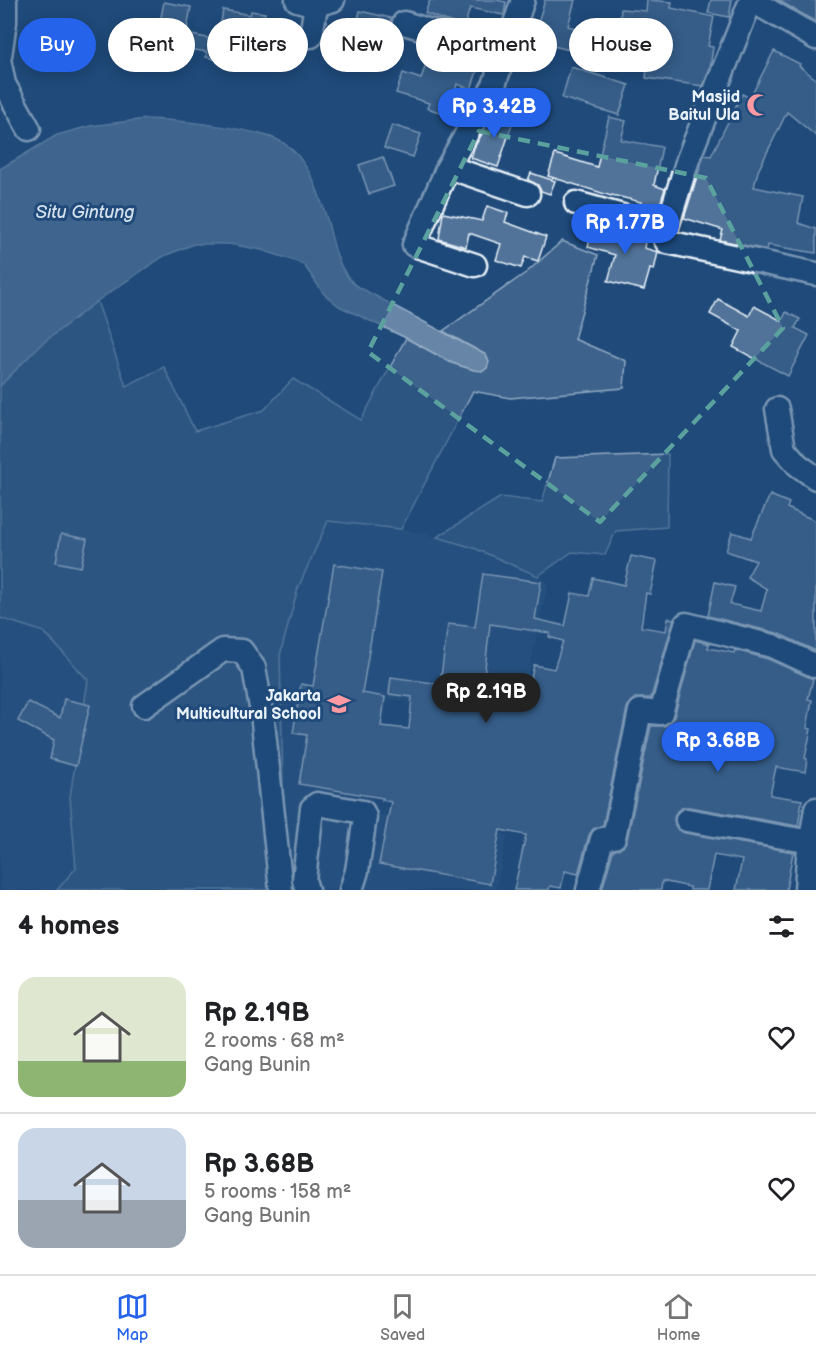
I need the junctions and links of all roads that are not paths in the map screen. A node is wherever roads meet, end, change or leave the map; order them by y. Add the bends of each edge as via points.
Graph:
1 (4, 0) edge
2 (523, 0) edge
3 (316, 2) edge
4 (517, 18) edge
5 (404, 23) dead end
6 (416, 27) edge
7 (311, 36) dead end
8 (816, 38) edge
9 (0, 56) edge
10 (0, 64) edge
11 (498, 72) edge
12 (29, 129) dead end
13 (448, 167) junction
14 (528, 194) dead end
15 (576, 203) dead end
16 (666, 228) junction
17 (475, 266) dead end
18 (816, 274) edge
19 (777, 409) dead end
20 (816, 477) edge
21 (816, 666) edge
22 (144, 706) dead end
23 (816, 809) edge
24 (687, 820) dead end
25 (812, 852) edge
26 (281, 890) edge
27 (306, 890) edge
28 (351, 890) edge
29 (588, 890) edge
30 (806, 890) edge

1 - 9 street
2 - 4 street
3 - 7 street
5 - 6 street
8 - 16 street via 751,0 688,159
10 - 12 street via 4,84
11 - 13 street
13 - 14 street
13 - 17 street via 414,245
15 - 16 street
16 - 18 street via 667,242
19 - 20 street via 784,449
21 - 29 street via 773,646 686,624 661,712 640,711 614,837 602,839
22 - 26 street via 223,650 242,651 254,668 262,713
23 - 25 street
24 - 25 street
25 - 30 street
27 - 28 street via 312,808 317,804 363,812 365,817

